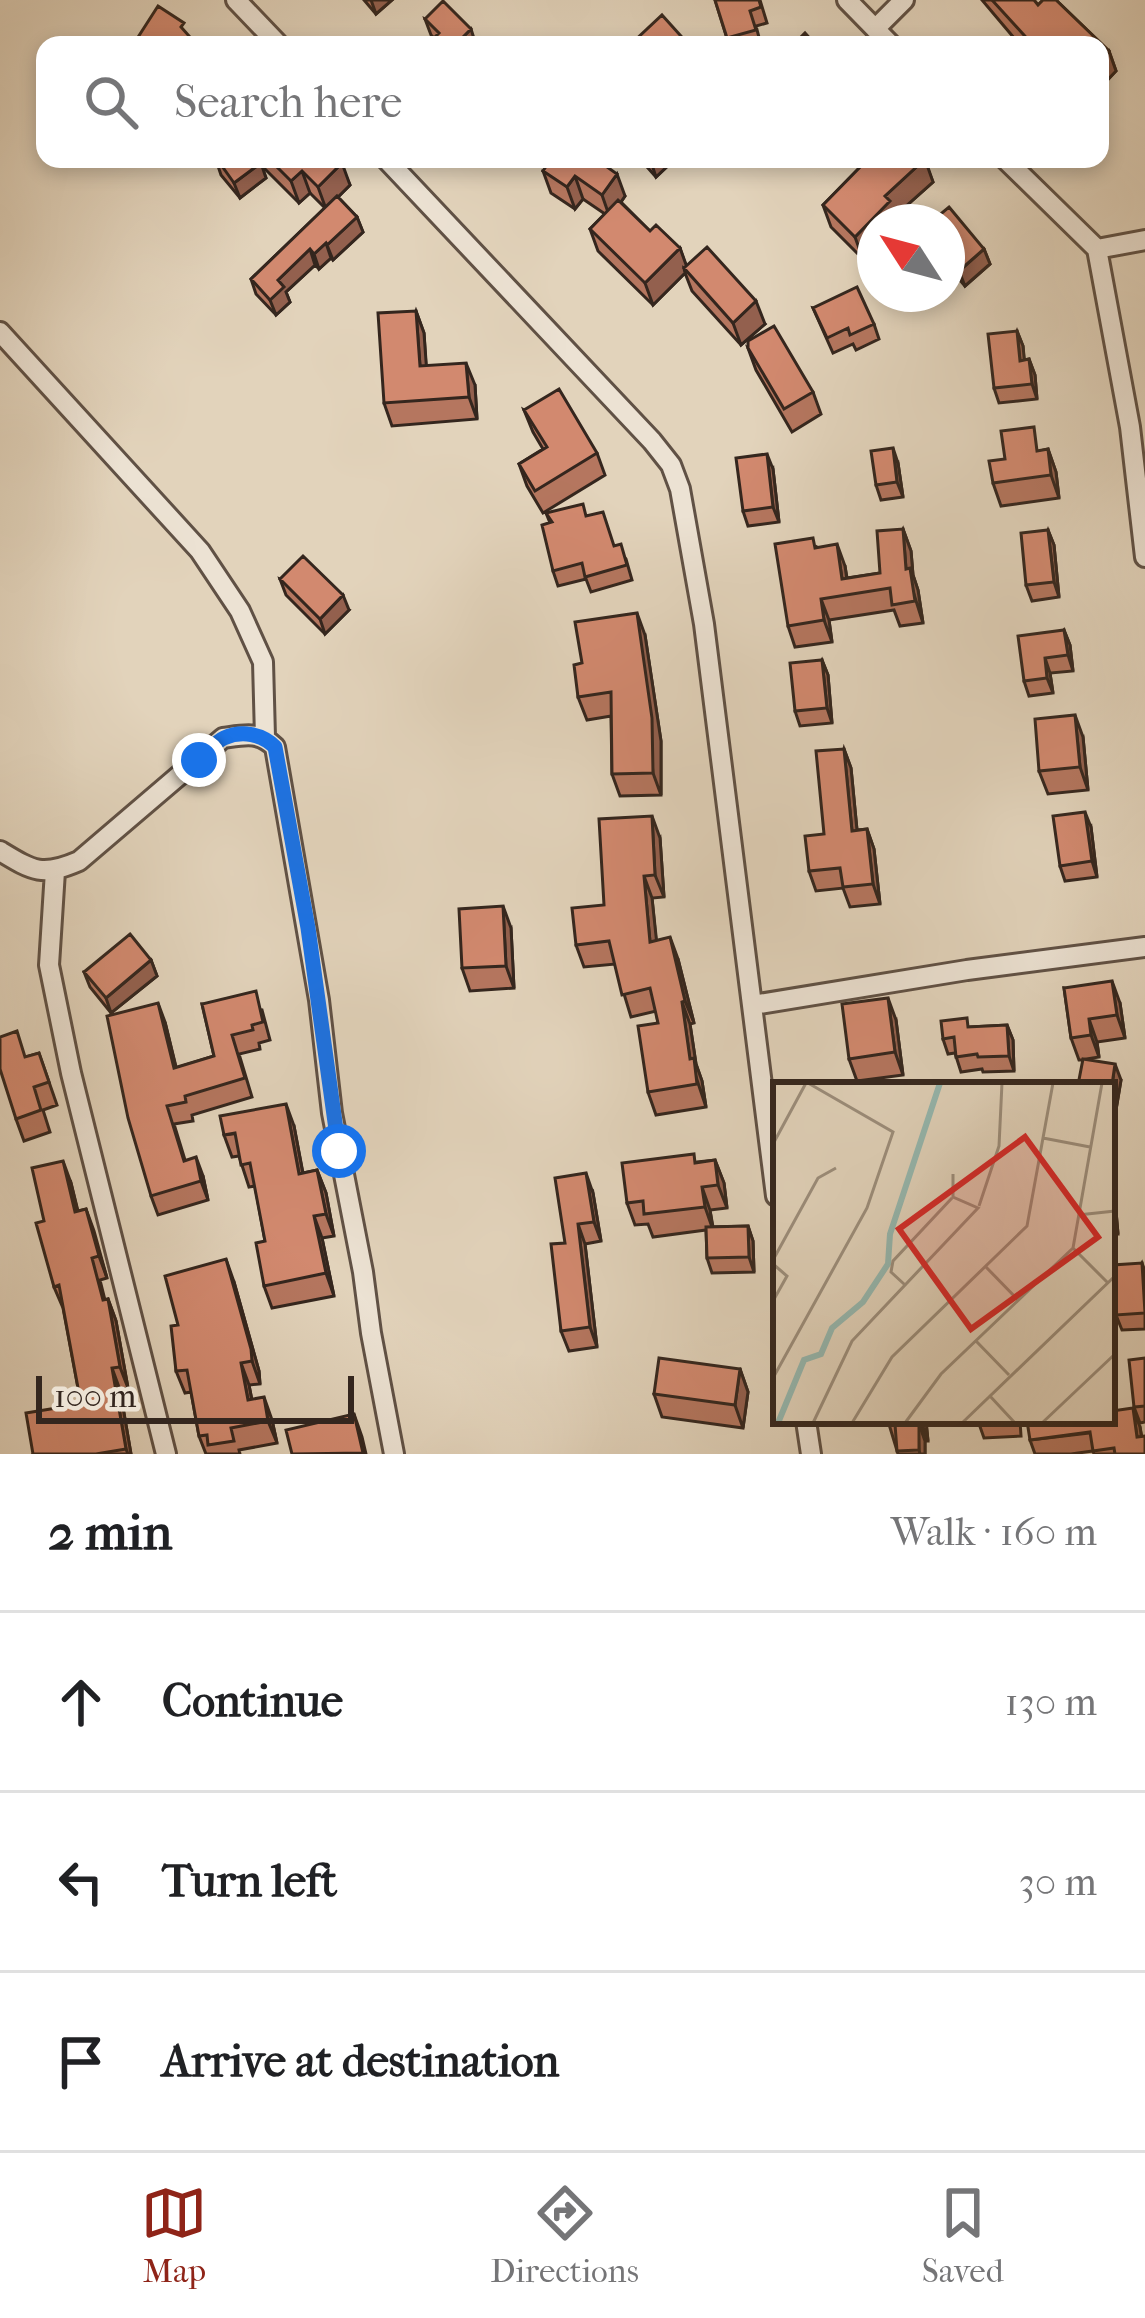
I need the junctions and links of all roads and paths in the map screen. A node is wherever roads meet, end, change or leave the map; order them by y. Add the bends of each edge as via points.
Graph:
1 (236, 0) edge
2 (847, 0) edge
3 (904, 0) edge
4 (875, 29) junction
5 (270, 36) edge
6 (882, 36) edge
7 (394, 168) edge
8 (1014, 168) edge
9 (1145, 240) edge
10 (1097, 249) junction
11 (0, 332) edge
12 (1145, 557) edge
13 (265, 737) junction
14 (0, 851) edge
15 (55, 872) junction
16 (1145, 947) edge
17 (753, 1005) junction
18 (773, 1171) edge
19 (806, 1424) edge
20 (166, 1454) edge
21 (394, 1454) edge
22 (811, 1454) edge

1 - 5 street
2 - 4 street
3 - 4 street
4 - 6 street
7 - 17 street via 677,477
8 - 10 street
9 - 10 street
10 - 12 street
11 - 13 street via 200,550 240,611 263,662
13 - 15 street via 224,738 79,861
13 - 21 street via 275,747 302,892 332,1113
14 - 15 street via 32,871
15 - 20 street via 49,965
16 - 17 street
17 - 18 street
19 - 22 street

